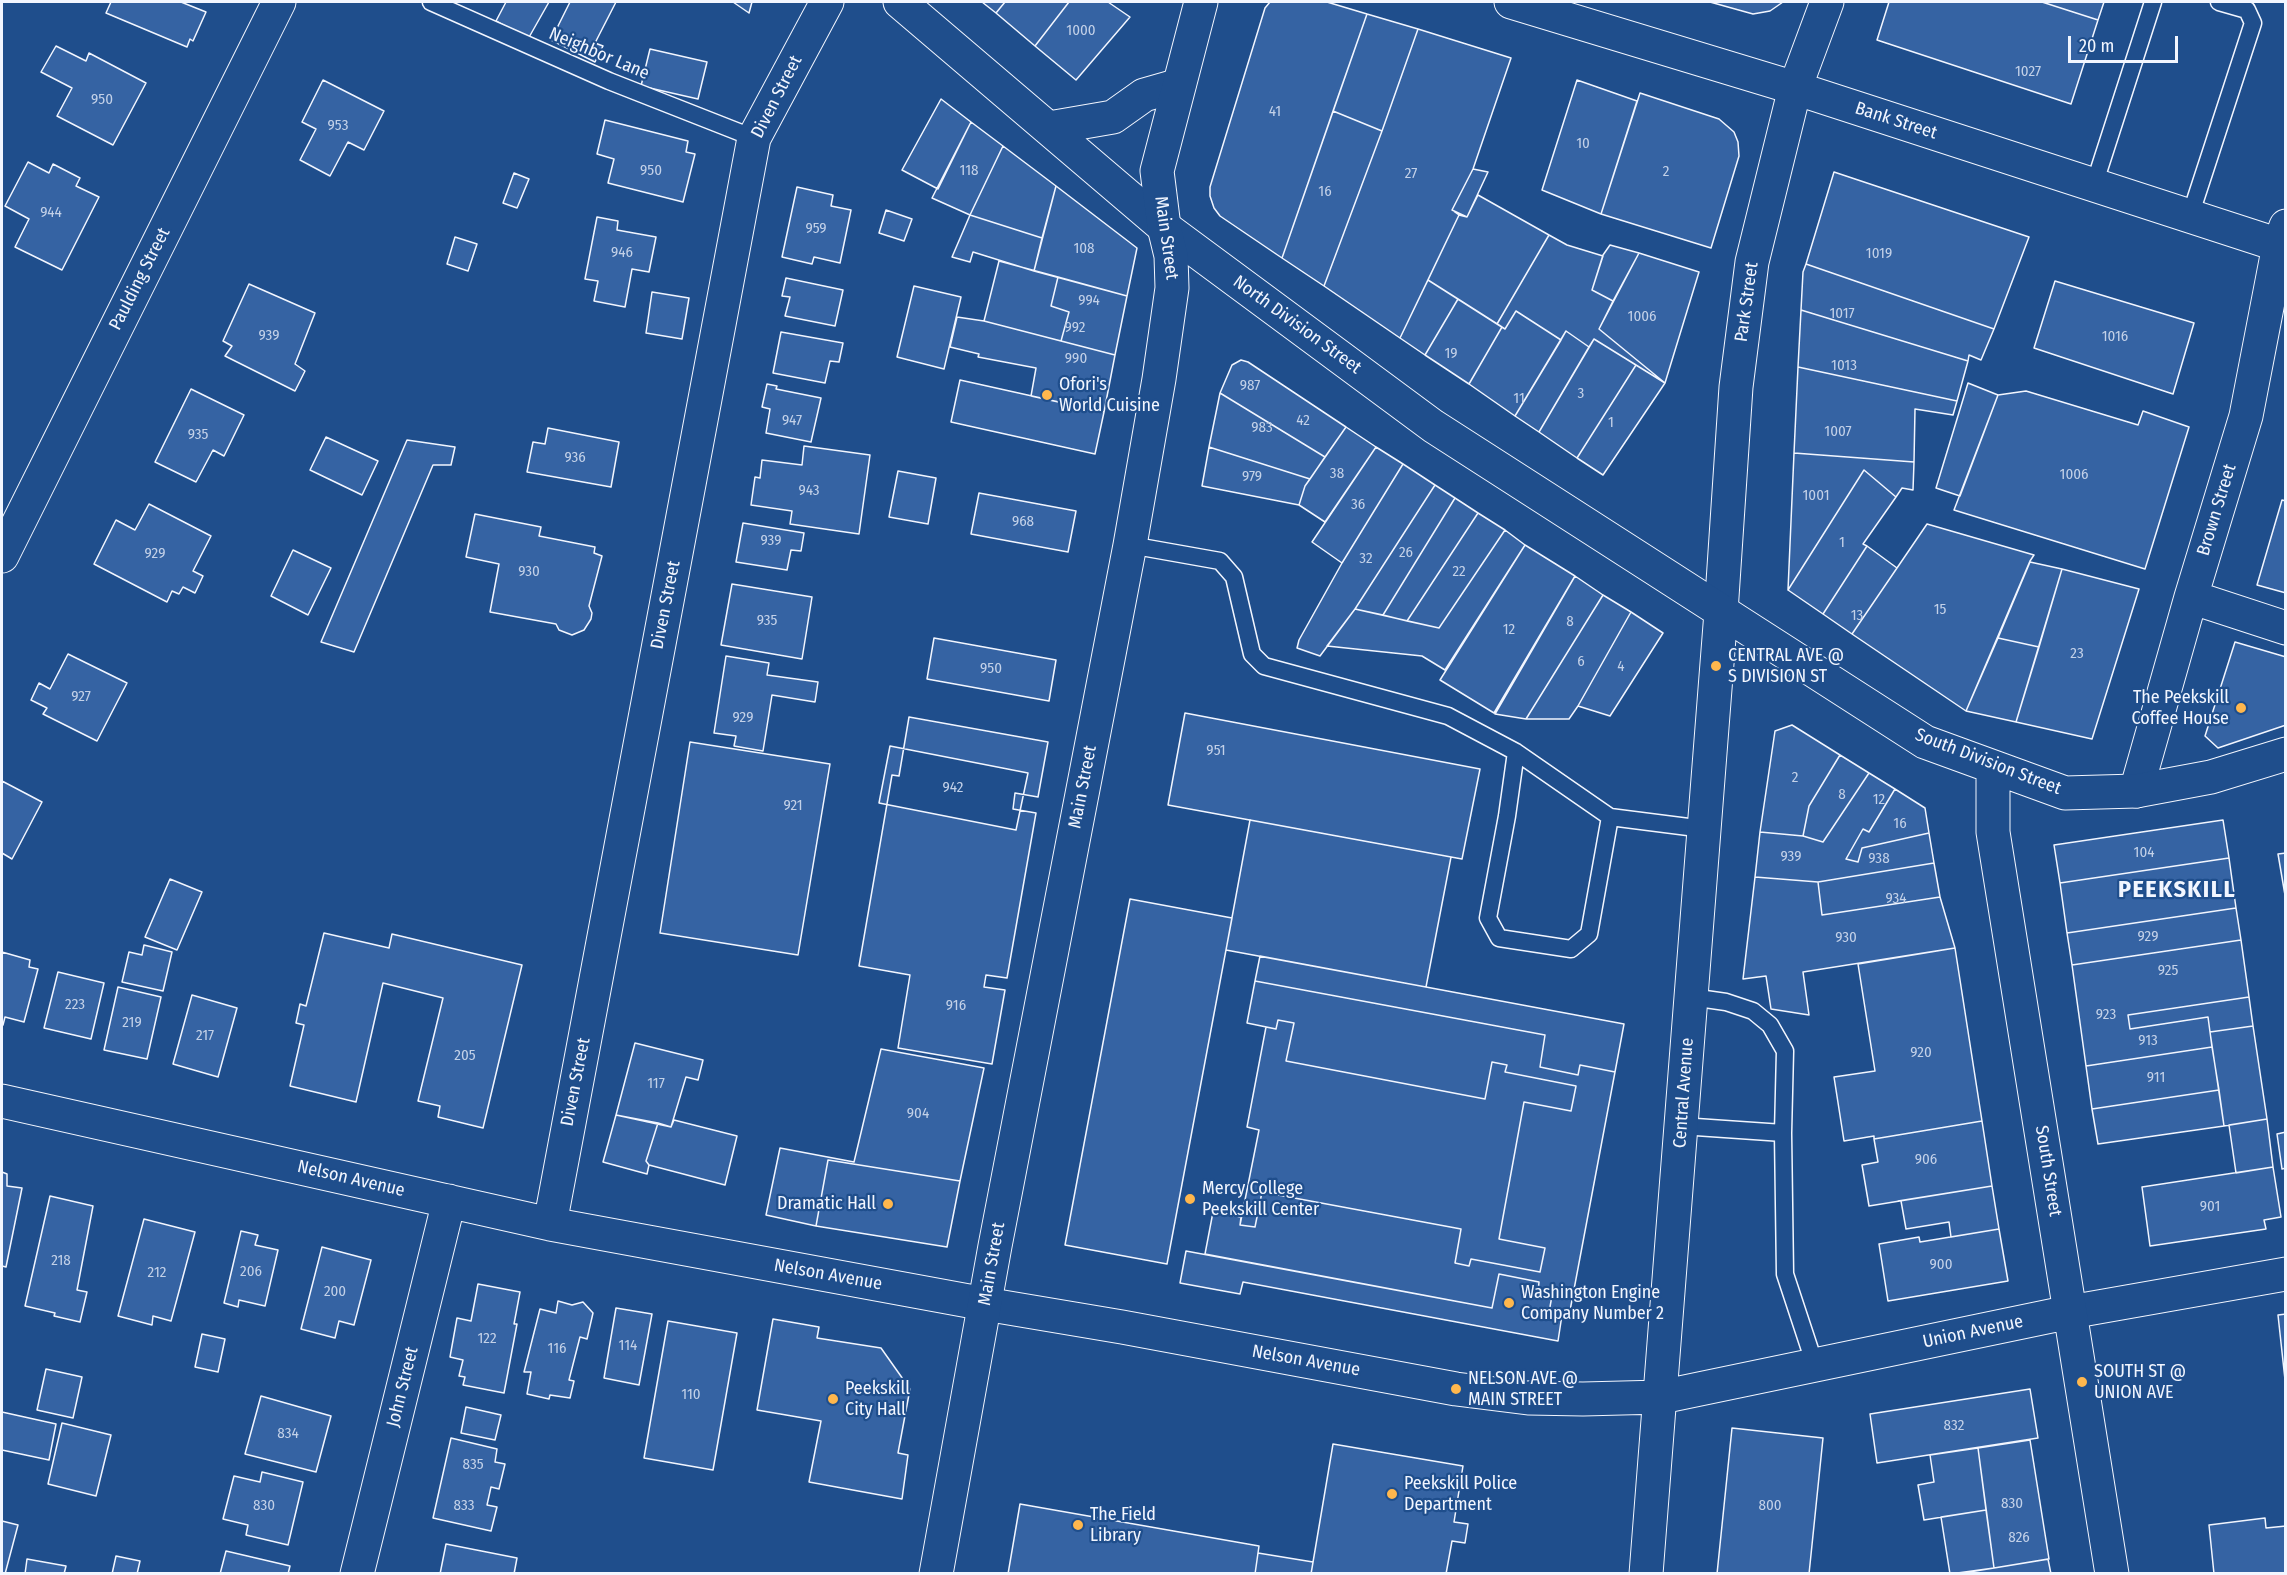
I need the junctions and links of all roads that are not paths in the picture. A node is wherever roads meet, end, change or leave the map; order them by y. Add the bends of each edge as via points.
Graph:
1 (279, 2) edge
2 (431, 2) edge
3 (827, 2) edge
4 (900, 2) edge
5 (1201, 2) edge
6 (1514, 2) edge
7 (1827, 2) edge
8 (2153, 2) edge
9 (2219, 2) edge
10 (1179, 85) junction
11 (1795, 88) junction
12 (1049, 128) junction
13 (753, 138) junction
14 (2094, 185) junction
15 (2190, 216) junction
16 (1164, 227) junction
17 (2282, 235) edge
18 (1130, 544) junction
19 (2, 556) edge
20 (2191, 597) junction
21 (1721, 612) junction
22 (2286, 628) edge
23 (1516, 752) junction
24 (2286, 754) edge
25 (1993, 768) junction
26 (2136, 791) junction
27 (1610, 817) junction
28 (1704, 829) junction
29 (1691, 997) junction
30 (2, 1101) edge
31 (1681, 1126) junction
32 (1783, 1133) junction
33 (450, 1201) junction
34 (550, 1224) junction
35 (2286, 1274) edge
36 (986, 1304) junction
37 (2070, 1312) junction
38 (1815, 1365) junction
39 (1661, 1397) junction
40 (357, 1574) edge
41 (936, 1574) edge
42 (1646, 1574) edge
43 (2112, 1574) edge

1 - 19 street, Paulding Street
2 - 13 lane, Neighbor Lane via 609,81
3 - 13 street, Diven Street
4 - 12 street, North Division Street
5 - 10 street, Main Street
6 - 11 street, Bank Street
7 - 11 street, Park Street
8 - 14 lane
9 - 15 lane via 2247,10 2253,23
10 - 12 street via 1144,95 1113,117
10 - 16 street, Main Street via 1157,171
11 - 14 street, Bank Street
11 - 21 street, Park Street via 1752,262 1736,387
12 - 16 street, North Division Street
13 - 34 street, Diven Street
14 - 15 street, Bank Street
15 - 17 street, Bank Street
16 - 18 street, Main Street via 1171,255 1172,288
16 - 21 street, North Division Street via 1433,426
17 - 20 street, Brown Street via 2246,416
18 - 23 lane via 1220,561 1234,577 1252,654 1264,666 1448,716
18 - 36 street, Main Street
20 - 22 street
20 - 26 street, Brown Street
21 - 25 street, South Division Street via 1923,741
21 - 28 street, Central Avenue
23 - 27 lane
23 - 27 lane via 1488,918 1499,938 1571,948 1589,934
24 - 26 street, South Division Street via 2211,777
25 - 26 street, South Division Street via 2065,793
25 - 37 street, South Street via 1993,832
27 - 28 lane
28 - 29 street, Central Avenue
29 - 31 street, Central Avenue
29 - 32 lane via 1754,1011 1770,1025 1785,1052
30 - 33 street, Nelson Avenue
31 - 32 lane
31 - 39 street, Central Avenue
32 - 38 lane via 1785,1274
33 - 34 street, Nelson Avenue
33 - 40 street, John Street
34 - 36 street, Nelson Avenue
35 - 37 street, Union Avenue
36 - 39 street, Nelson Avenue via 1456,1389 1528,1398
36 - 41 street, Main Street
37 - 38 street, Union Avenue
37 - 43 street, South Street
38 - 39 street, Union Avenue
39 - 42 street, Central Avenue

